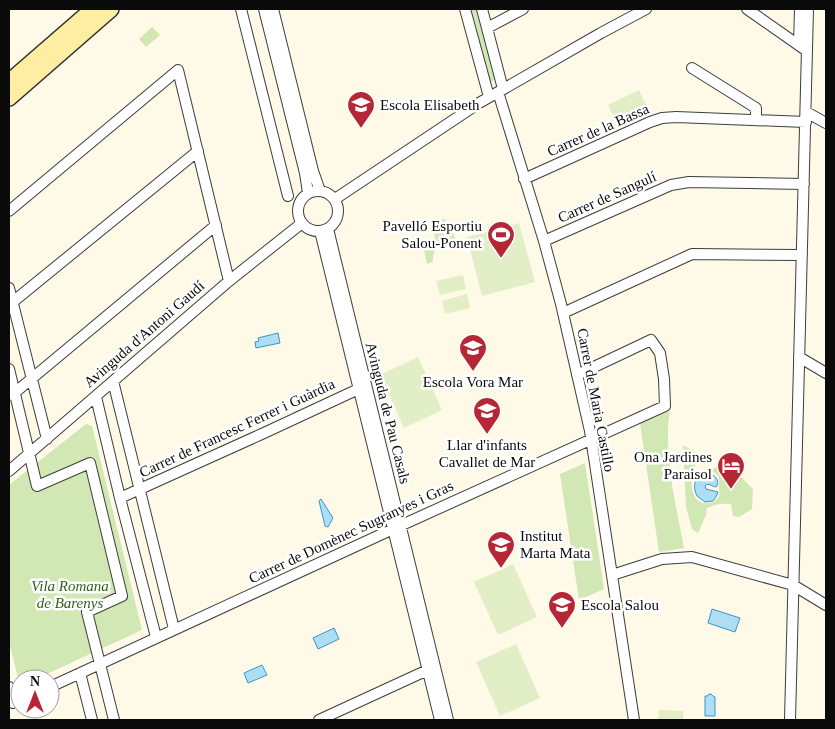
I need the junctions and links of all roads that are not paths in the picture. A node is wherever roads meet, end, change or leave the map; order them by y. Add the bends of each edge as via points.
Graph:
1 (93, 9) edge
2 (111, 9) edge
3 (241, 9) edge
4 (264, 9) edge
5 (273, 9) edge
6 (465, 9) edge
7 (482, 9) edge
8 (523, 9) edge
9 (646, 9) edge
10 (747, 9) edge
11 (800, 9) edge
12 (808, 9) edge
13 (487, 28) junction
14 (803, 48) junction
15 (692, 68) dead end
16 (9, 82) edge
17 (497, 93) junction
18 (9, 98) edge
19 (806, 117) junction
20 (756, 120) junction
21 (826, 123) edge
22 (198, 150) junction
23 (524, 178) junction
24 (804, 184) junction
25 (320, 191) junction
26 (308, 193) junction
27 (288, 196) dead end
28 (335, 199) junction
29 (9, 211) edge
30 (302, 223) junction
31 (216, 225) junction
32 (324, 230) junction
33 (205, 234) junction
34 (220, 240) junction
35 (544, 241) junction
36 (802, 255) junction
37 (229, 281) junction
38 (9, 287) edge
39 (24, 293) junction
40 (10, 304) edge
41 (563, 313) junction
42 (800, 357) junction
43 (27, 361) junction
44 (44, 368) junction
45 (9, 369) edge
46 (826, 373) edge
47 (577, 375) junction
48 (32, 378) junction
49 (113, 381) junction
50 (362, 387) junction
51 (12, 395) edge
52 (96, 397) junction
53 (47, 439) junction
54 (591, 439) junction
55 (29, 454) junction
56 (9, 458) edge
57 (10, 470) edge
58 (140, 489) junction
59 (120, 498) junction
60 (397, 527) junction
61 (612, 575) junction
62 (793, 585) junction
63 (826, 605) edge
64 (174, 629) junction
65 (156, 637) junction
66 (100, 664) junction
67 (432, 668) junction
68 (80, 673) junction
69 (60, 682) edge
70 (92, 720) edge
71 (114, 720) edge
72 (319, 720) edge
73 (440, 720) edge
74 (448, 720) edge
75 (634, 720) edge
76 (790, 720) edge

1 - 16 street
2 - 18 street
3 - 27 street
4 - 26 street
5 - 25 street
6 - 17 street
7 - 13 street
8 - 13 street
9 - 17 street
10 - 14 street
11 - 14 street
12 - 14 street
13 - 17 street
14 - 19 street
15 - 20 street via 756,108
17 - 23 street, Carrer de Maria Castillo
17 - 28 street
19 - 20 street, Carrer de la Bassa
19 - 21 street
19 - 24 street
20 - 23 street, Carrer de la Bassa via 662,118
22 - 29 street via 178,70
22 - 31 street
22 - 39 street
23 - 35 street, Carrer de Maria Castillo
24 - 35 street, Carrer de Sangulí via 689,182 671,185
24 - 36 street
25 - 26 street
25 - 28 street
26 - 30 street via 298,208
28 - 32 street via 338,217
30 - 32 street via 308,228
30 - 37 street, Avinguda d'Antoni Gaudí
31 - 33 street
31 - 34 street
32 - 50 street, Avinguda de Pau Casals
33 - 34 street
33 - 44 street
34 - 37 street
35 - 41 street, Carrer de Maria Castillo
36 - 41 street via 692,254
36 - 42 street
37 - 49 street, Avinguda d'Antoni Gaudí
38 - 39 street
38 - 40 street
39 - 40 street
40 - 43 street
41 - 47 street, Carrer de Maria Castillo
42 - 46 street
42 - 62 street
43 - 44 street
43 - 48 street
44 - 48 street
45 - 51 street
47 - 54 street, Carrer de Maria Castillo
47 - 54 street, Carrer de Domènec Sugranyes i Gras via 651,340 660,353 669,403
48 - 51 street
48 - 53 street
49 - 52 street, Avinguda d'Antoni Gaudí
49 - 58 street
50 - 58 street, Carrer de Francesc Ferrer i Guàrdia
50 - 60 street, Avinguda de Pau Casals
51 - 55 street
52 - 53 street, Avinguda d'Antoni Gaudí
52 - 59 street
53 - 55 street, Avinguda d'Antoni Gaudí
54 - 60 street, Carrer de Domènec Sugranyes i Gras
54 - 61 street, Carrer de Maria Castillo
55 - 57 street, Avinguda d'Antoni Gaudí
55 - 66 street via 37,486 90,463 122,596 87,612
56 - 57 street
58 - 59 street, Carrer de Francesc Ferrer i Guàrdia
58 - 64 street
59 - 65 street
60 - 64 street, Carrer de Domènec Sugranyes i Gras
60 - 67 street, Avinguda de Pau Casals
61 - 62 street via 662,559 688,557
61 - 75 street, Carrer de Maria Castillo
62 - 63 street
62 - 76 street
64 - 65 street, Carrer de Domènec Sugranyes i Gras
65 - 66 street, Carrer de Domènec Sugranyes i Gras
66 - 68 street, Carrer de Domènec Sugranyes i Gras
66 - 71 street
67 - 72 street
67 - 73 street, Avinguda de Pau Casals
67 - 74 street, Avinguda de Pau Casals
68 - 69 street, Carrer de Domènec Sugranyes i Gras
68 - 70 street

